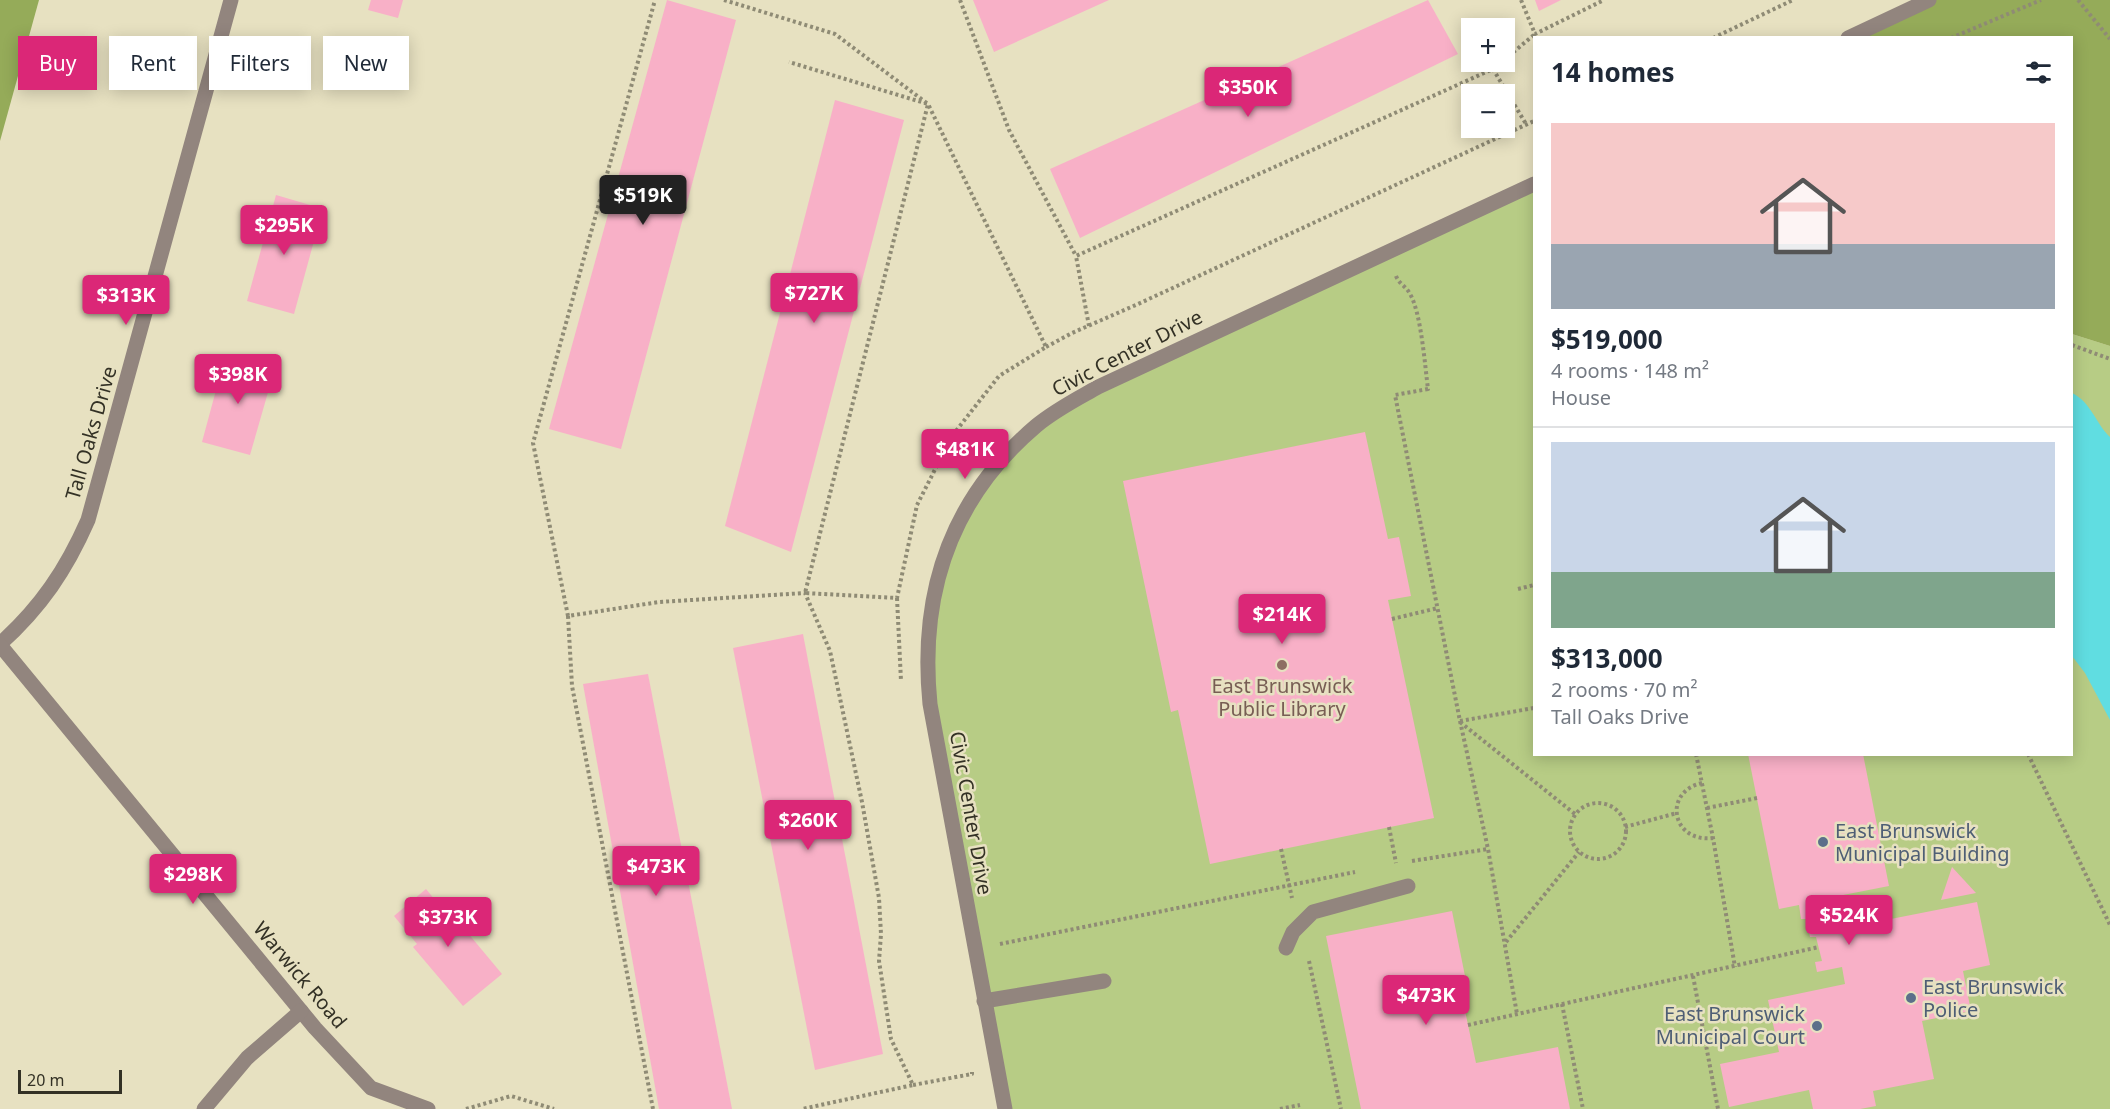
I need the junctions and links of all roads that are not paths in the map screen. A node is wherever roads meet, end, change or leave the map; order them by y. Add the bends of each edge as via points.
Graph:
1 (231, 0) edge
2 (1929, 0) edge
3 (1852, 36) edge
4 (1533, 184) edge
5 (0, 644) edge
6 (1408, 886) dead end
7 (1286, 948) dead end
8 (1104, 981) dead end
9 (984, 1001) junction
10 (301, 1011) junction
11 (204, 1109) edge
12 (428, 1109) edge
13 (1005, 1109) edge

1 - 5 street, Tall Oaks Drive via 88,520 60,577
2 - 3 street
4 - 9 street, Civic Center Drive via 1098,387 1037,425 993,469 969,504 946,550 937,580 930,611 927,673
5 - 10 street, Warwick Road
6 - 7 street via 1313,912 1293,932
8 - 9 street
9 - 13 street, Civic Center Drive
10 - 11 street via 247,1058
10 - 12 street, Warwick Road via 371,1088

